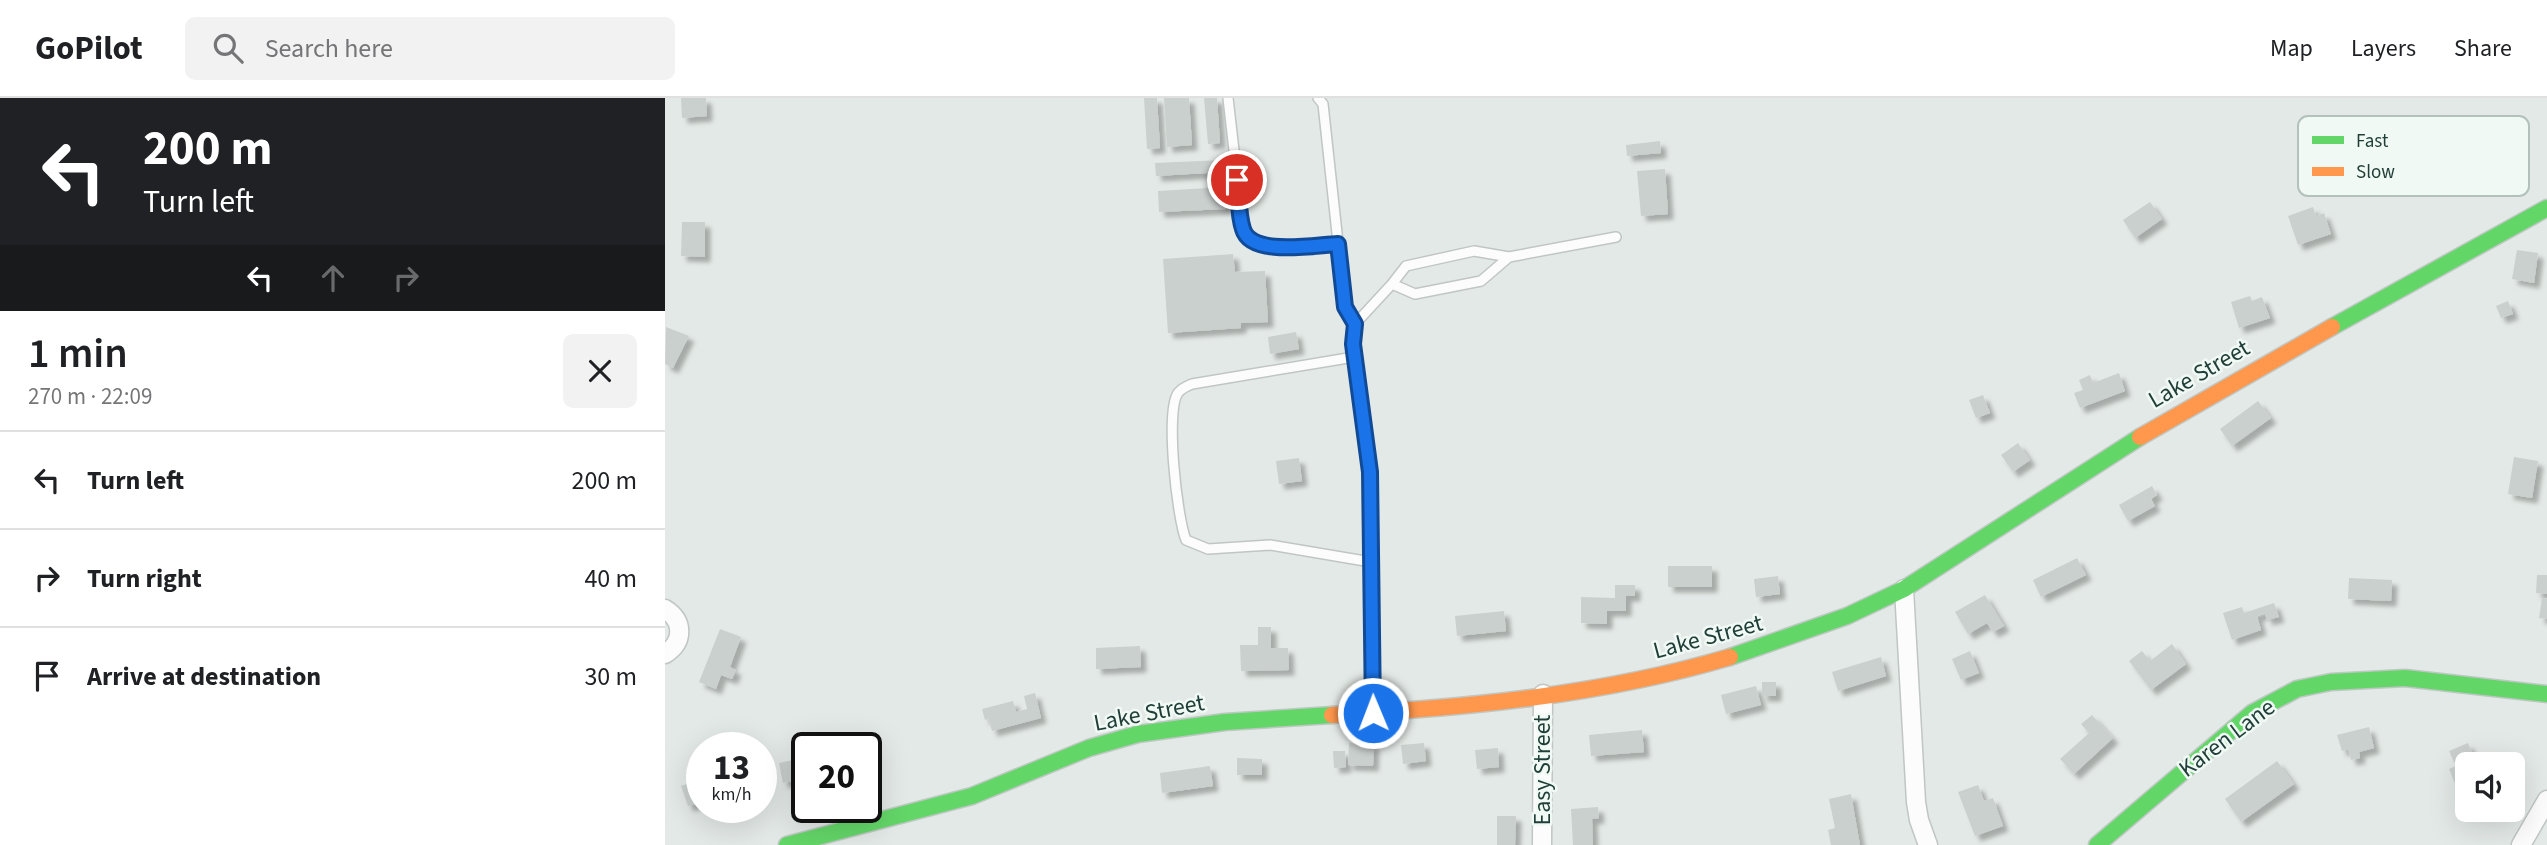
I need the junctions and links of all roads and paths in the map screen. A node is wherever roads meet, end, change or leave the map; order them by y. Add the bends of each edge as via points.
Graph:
1 (1228, 98) edge
2 (1318, 98) edge
3 (2547, 208) edge
4 (1616, 237) dead end
5 (1338, 244) junction
6 (1509, 257) junction
7 (1392, 284) junction
8 (1355, 324) junction
9 (1354, 356) junction
10 (1371, 562) junction
11 (1904, 589) junction
12 (665, 609) edge
13 (665, 654) edge
14 (1543, 694) junction
15 (2547, 694) edge
16 (1373, 713) junction
17 (2547, 800) edge
18 (787, 845) edge
19 (1542, 845) edge
20 (1928, 845) edge
21 (2097, 845) edge
22 (2521, 845) edge

1 - 5 lane via 1243,229 1249,239 1275,247
2 - 5 lane
3 - 11 street, Lake Street via 2169,418
4 - 6 lane
5 - 8 lane via 1345,307
6 - 7 lane via 1474,251 1406,266
6 - 7 lane via 1481,281 1415,294
7 - 8 lane
8 - 9 lane
9 - 10 lane via 1370,472
9 - 10 lane via 1192,384 1179,391 1172,423 1178,522 1186,540 1208,549 1270,545
10 - 16 lane
11 - 14 street, Lake Street via 1860,612 1739,654 1633,680
11 - 20 street via 1916,802
12 - 13 street via 676,618 680,631
14 - 16 street, Lake Street
14 - 19 street, Easy Street
15 - 21 street, Karen Lane via 2375,678 2302,689 2269,701
16 - 18 street, Lake Street via 1216,723 1125,736 919,813
17 - 22 street

